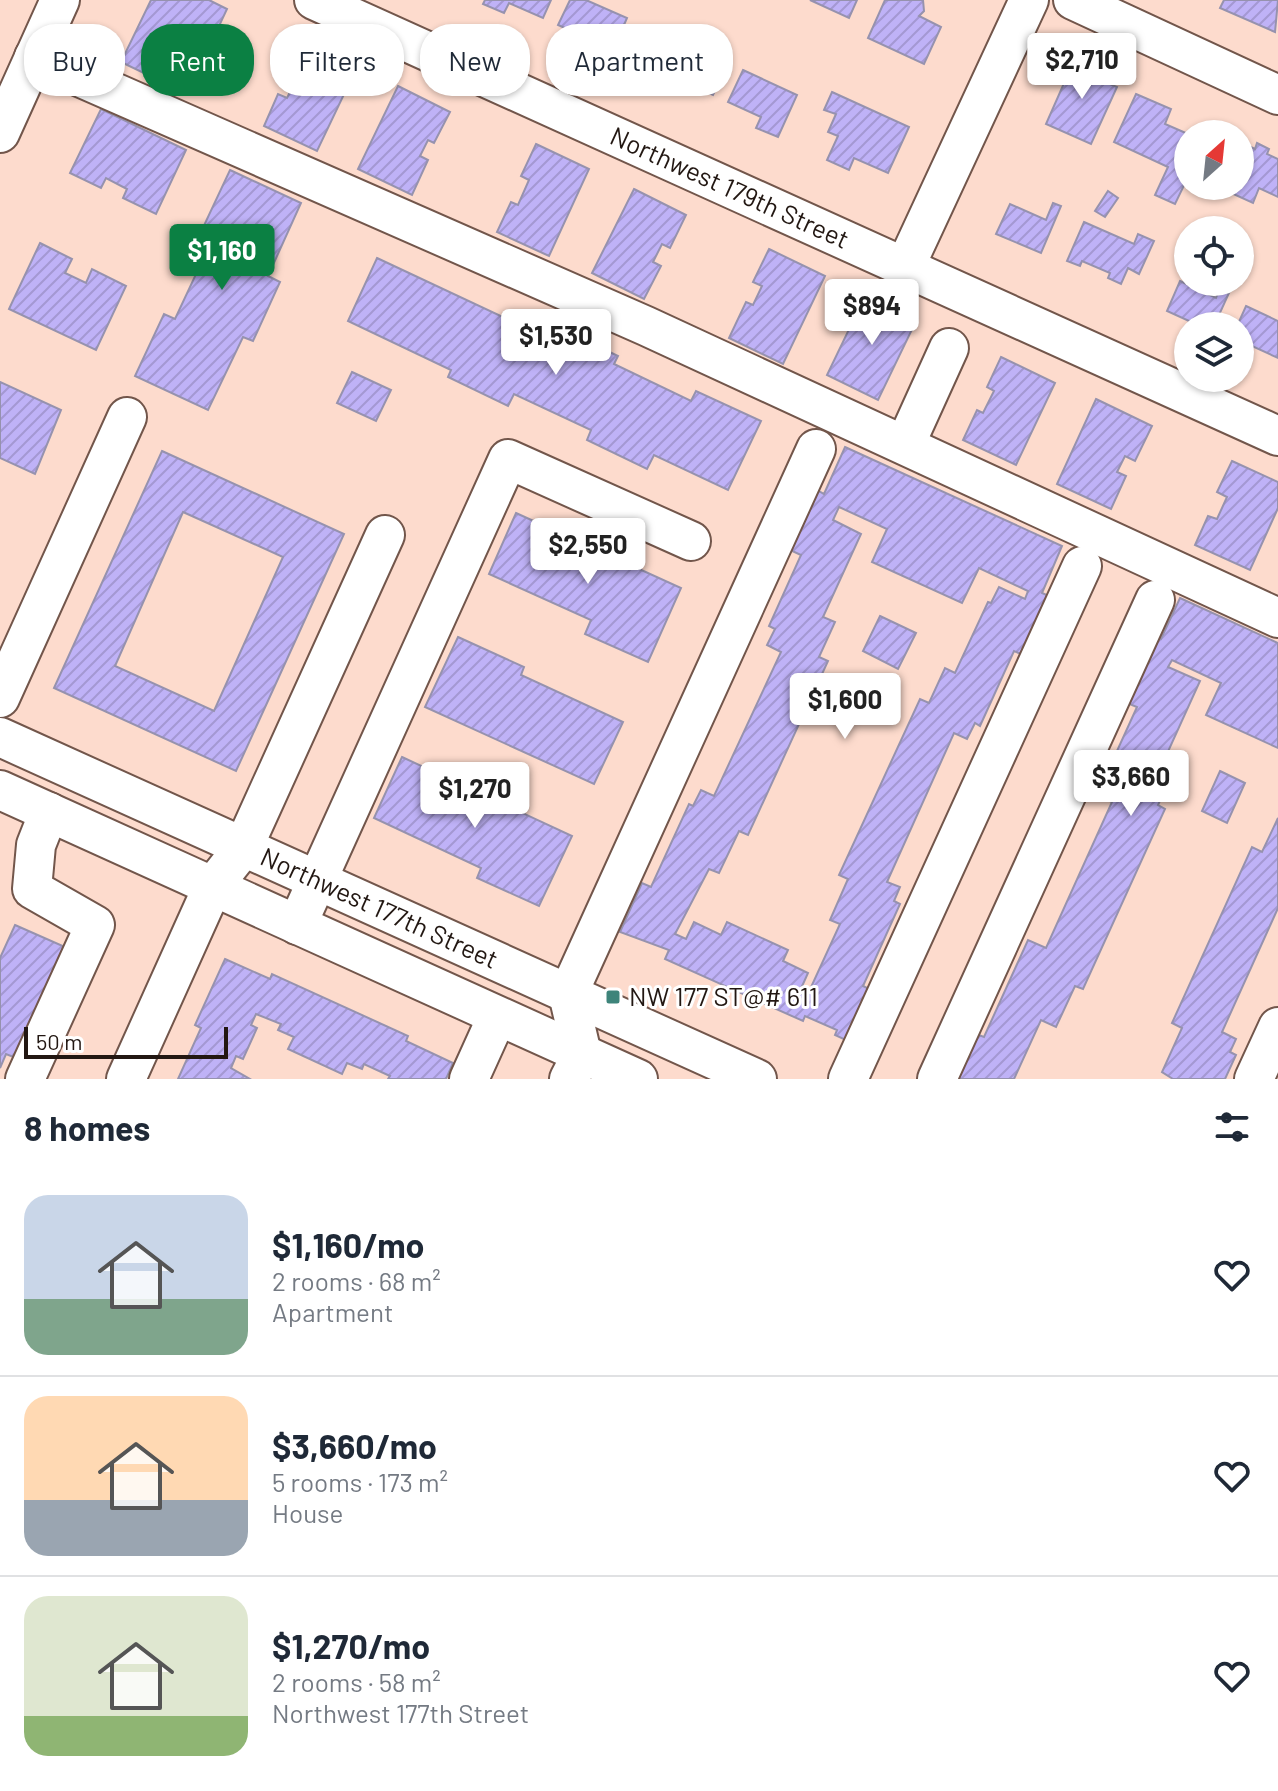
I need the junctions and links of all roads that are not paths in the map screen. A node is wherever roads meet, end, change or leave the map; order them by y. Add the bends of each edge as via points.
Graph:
1 (60, 0) edge
2 (314, 0) edge
3 (1029, 0) edge
4 (1073, 0) edge
5 (1140, 14) edge
6 (49, 24) edge
7 (24, 79) edge
8 (1278, 95) edge
9 (123, 96) edge
10 (0, 133) edge
11 (905, 267) junction
12 (949, 348) dead end
13 (127, 417) dead end
14 (1278, 436) edge
15 (905, 445) junction
16 (816, 449) dead end
17 (385, 535) dead end
18 (691, 541) dead end
19 (1082, 566) dead end
20 (1155, 600) dead end
21 (1278, 618) edge
22 (0, 698) edge
23 (0, 737) edge
24 (4, 803) edge
25 (42, 829) junction
26 (243, 848) junction
27 (317, 880) junction
28 (213, 886) junction
29 (297, 925) junction
30 (568, 994) junction
31 (497, 1017) junction
32 (1278, 1027) edge
33 (576, 1066) edge
34 (25, 1079) edge
35 (126, 1079) edge
36 (469, 1079) edge
37 (638, 1079) edge
38 (757, 1079) edge
39 (848, 1079) edge
40 (937, 1079) edge
41 (1254, 1079) edge

1 - 6 street
2 - 11 street, Northwest 179th Street
3 - 11 street
4 - 5 street
5 - 8 street
7 - 10 street
9 - 15 street
11 - 14 street, Northwest 179th Street
12 - 15 street
13 - 22 street
15 - 21 street
16 - 30 street
17 - 26 street
18 - 27 street via 508,459
19 - 39 street
20 - 40 street
23 - 26 street, Northwest 177th Street
24 - 25 street, Northwest 177th Street
25 - 28 street, Northwest 177th Street
25 - 34 street via 32,889 95,925
26 - 27 street, Northwest 177th Street
26 - 28 street
27 - 29 street
27 - 30 street, Northwest 177th Street
28 - 29 street, Northwest 177th Street
28 - 35 street
29 - 31 street, Northwest 177th Street
30 - 33 street
30 - 38 street, Northwest 177th Street
31 - 33 street, Northwest 177th Street
31 - 36 street
32 - 41 street
33 - 37 street, Northwest 177th Street

